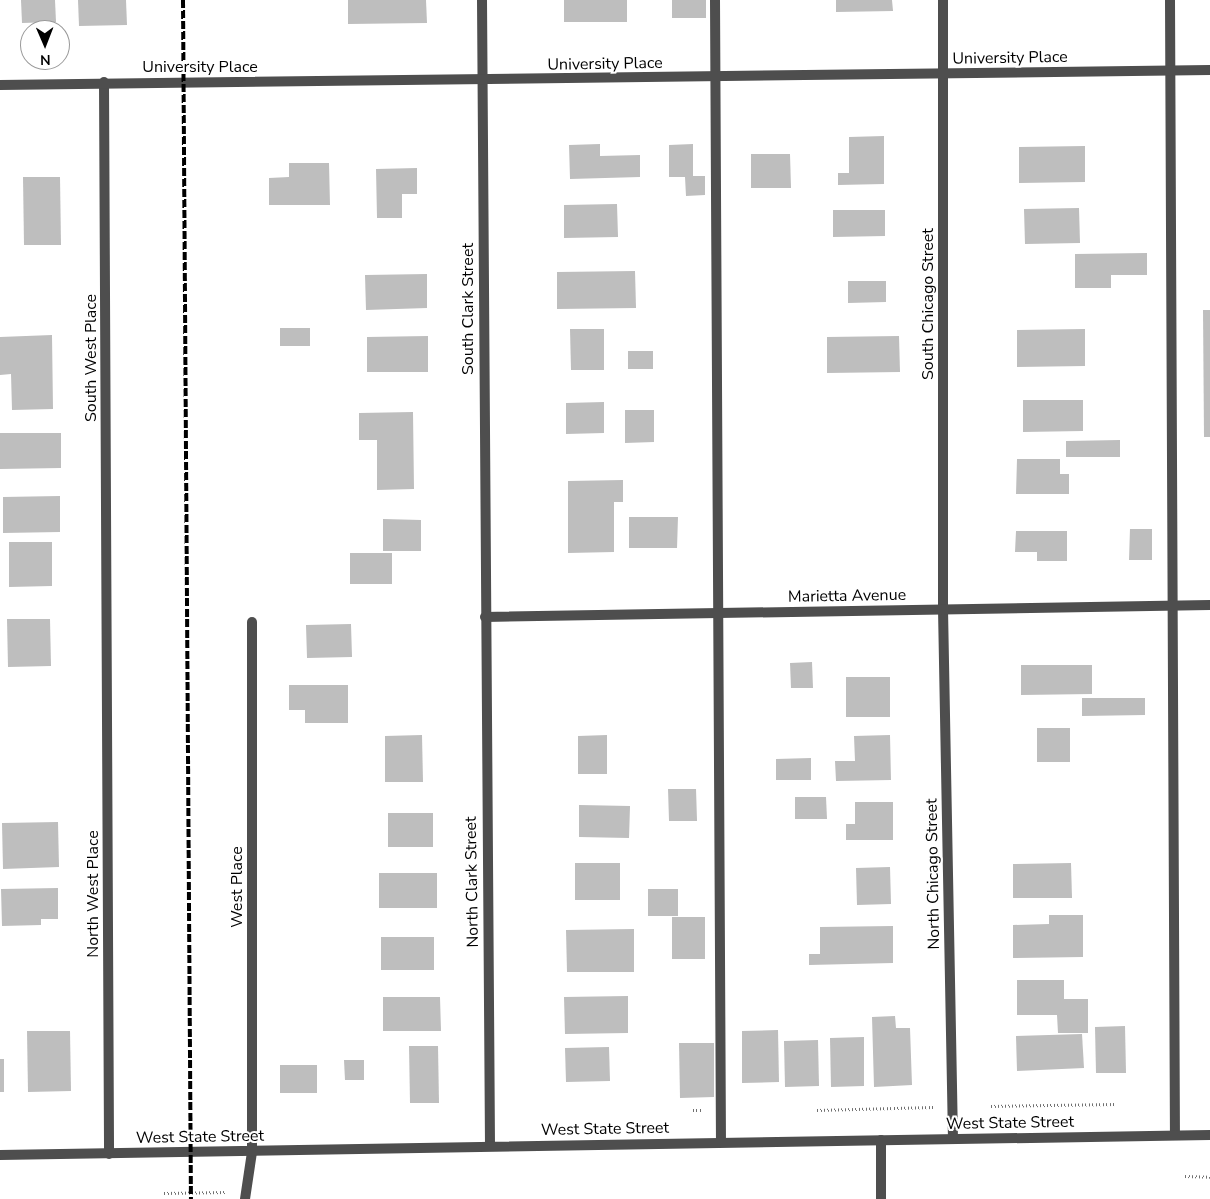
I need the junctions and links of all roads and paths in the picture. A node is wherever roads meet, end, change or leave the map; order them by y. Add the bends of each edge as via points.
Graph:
1 (482, 0) edge
2 (715, 0) edge
3 (943, 0) edge
4 (1170, 0) edge
5 (1210, 70) edge
6 (1170, 71) junction
7 (944, 74) junction
8 (715, 77) junction
9 (482, 81) junction
10 (104, 82) junction
11 (0, 85) edge
12 (1173, 605) junction
13 (1210, 605) edge
14 (943, 609) junction
15 (718, 613) junction
16 (485, 617) junction
17 (252, 622) dead end
18 (107, 635) joint
19 (1117, 1104) dead end
20 (953, 1106) junction
21 (990, 1106) dead end
22 (817, 1110) dead end
23 (1175, 1135) junction
24 (1210, 1135) edge
25 (954, 1139) junction
26 (881, 1140) junction
27 (721, 1142) junction
28 (490, 1146) junction
29 (252, 1152) junction
30 (109, 1154) junction
31 (0, 1155) edge
32 (1185, 1176) dead end
33 (1210, 1177) edge
34 (164, 1193) dead end
35 (245, 1196) edge
36 (881, 1199) edge

1 - 9 street, South Clark Street
2 - 8 street
3 - 7 street, South Chicago Street
4 - 6 street
5 - 6 street, University Place
6 - 7 street, University Place
6 - 12 street
7 - 8 street, University Place
7 - 14 street, South Chicago Street
8 - 9 street, University Place
8 - 15 street
9 - 10 street, University Place
9 - 16 street, South Clark Street
10 - 11 street, University Place
10 - 18 street, South West Place
12 - 13 street, Marietta Avenue
12 - 14 street, Marietta Avenue
12 - 23 street
14 - 15 street, Marietta Avenue
14 - 20 street, North Chicago Street
15 - 16 street, Marietta Avenue
15 - 27 street
16 - 28 street, North Clark Street
17 - 29 street, West Place
18 - 30 street, North West Place
19 - 21 path
20 - 22 path
20 - 25 street, North Chicago Street
23 - 24 street, West State Street
23 - 25 street, West State Street
25 - 26 street, West State Street
26 - 27 street, West State Street
26 - 36 street
27 - 28 street, West State Street
28 - 29 street, West State Street
29 - 30 street, West State Street
29 - 35 street, West Place
30 - 31 street, West State Street
32 - 33 path
34 - 35 path

